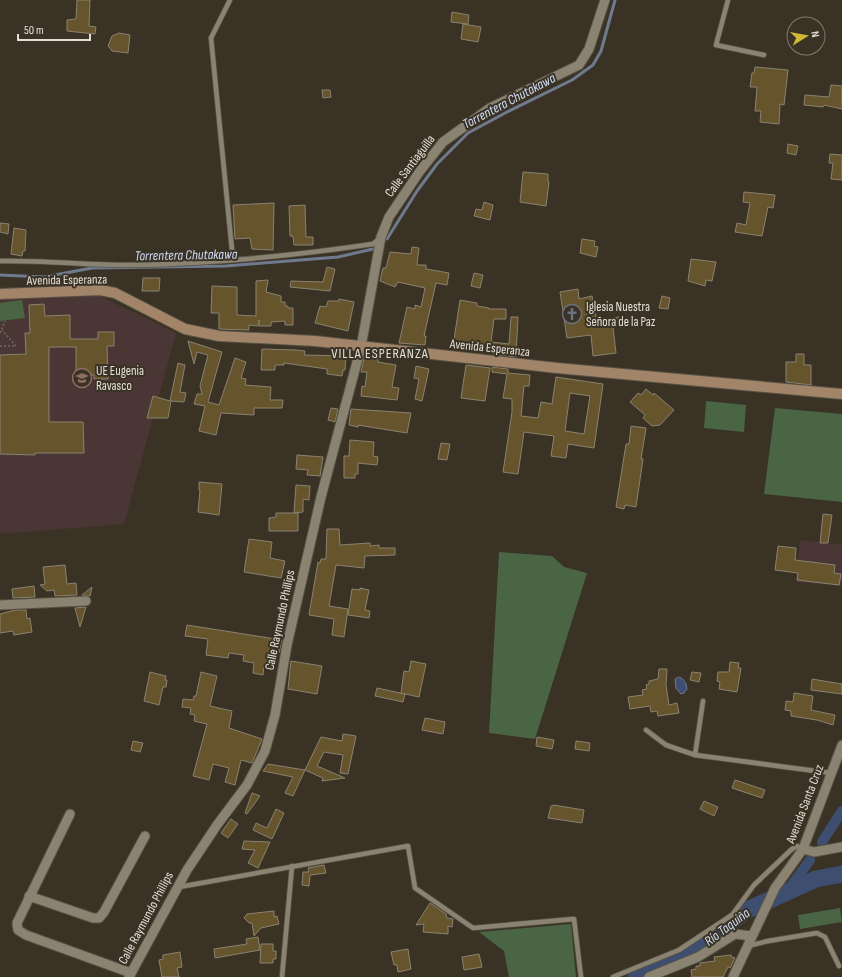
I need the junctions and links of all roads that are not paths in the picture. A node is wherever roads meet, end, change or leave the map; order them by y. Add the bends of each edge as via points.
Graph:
1 (230, 0) edge
2 (605, 0) edge
3 (728, 0) edge
4 (764, 55) dead end
5 (381, 238) junction
6 (233, 260) junction
7 (0, 261) edge
8 (0, 294) edge
9 (361, 347) junction
10 (842, 394) edge
11 (86, 601) dead end
12 (0, 605) edge
13 (703, 701) dead end
14 (646, 730) dead end
15 (842, 745) edge
16 (695, 755) junction
17 (831, 773) junction
18 (70, 814) dead end
19 (145, 836) dead end
20 (842, 847) edge
21 (803, 849) junction
22 (292, 866) junction
23 (177, 887) junction
24 (29, 896) junction
25 (751, 936) junction
26 (747, 946) junction
27 (839, 966) dead end
28 (130, 975) edge
29 (282, 977) edge
30 (581, 977) edge
31 (613, 977) edge
32 (649, 977) edge
33 (734, 977) edge

1 - 6 lane via 211,38
2 - 5 street, Calle Santiaguilla via 589,49 579,65 490,108 443,142 389,217
3 - 4 lane via 716,45
5 - 6 lane via 373,244
5 - 9 street, Calle Raymundo Phillips
6 - 7 lane via 127,265
8 - 9 main road, Avenida Esperanza via 100,290 115,292 185,328 219,336 315,341
9 - 10 main road, Avenida Esperanza
9 - 23 street, Calle Raymundo Phillips via 320,497 287,645 275,715 265,751 247,784
11 - 12 street
13 - 16 lane
14 - 16 lane via 666,745
15 - 17 street, Avenida Santa Cruz
16 - 17 lane
17 - 21 street, Avenida Santa Cruz
18 - 24 street
19 - 24 street via 99,918
20 - 21 street via 814,852
21 - 25 street, Avenida Santa Cruz via 775,888
21 - 31 lane via 797,846 792,849 754,885 732,915 678,950
22 - 23 lane
22 - 29 lane
22 - 30 lane via 408,846 414,888 473,928 574,919
23 - 28 street, Calle Raymundo Phillips
24 - 28 street via 17,923 18,930
25 - 26 street, Avenida Santa Cruz
25 - 32 street via 735,934 698,957
26 - 27 lane via 817,933 825,937
26 - 33 street, Avenida Santa Cruz

